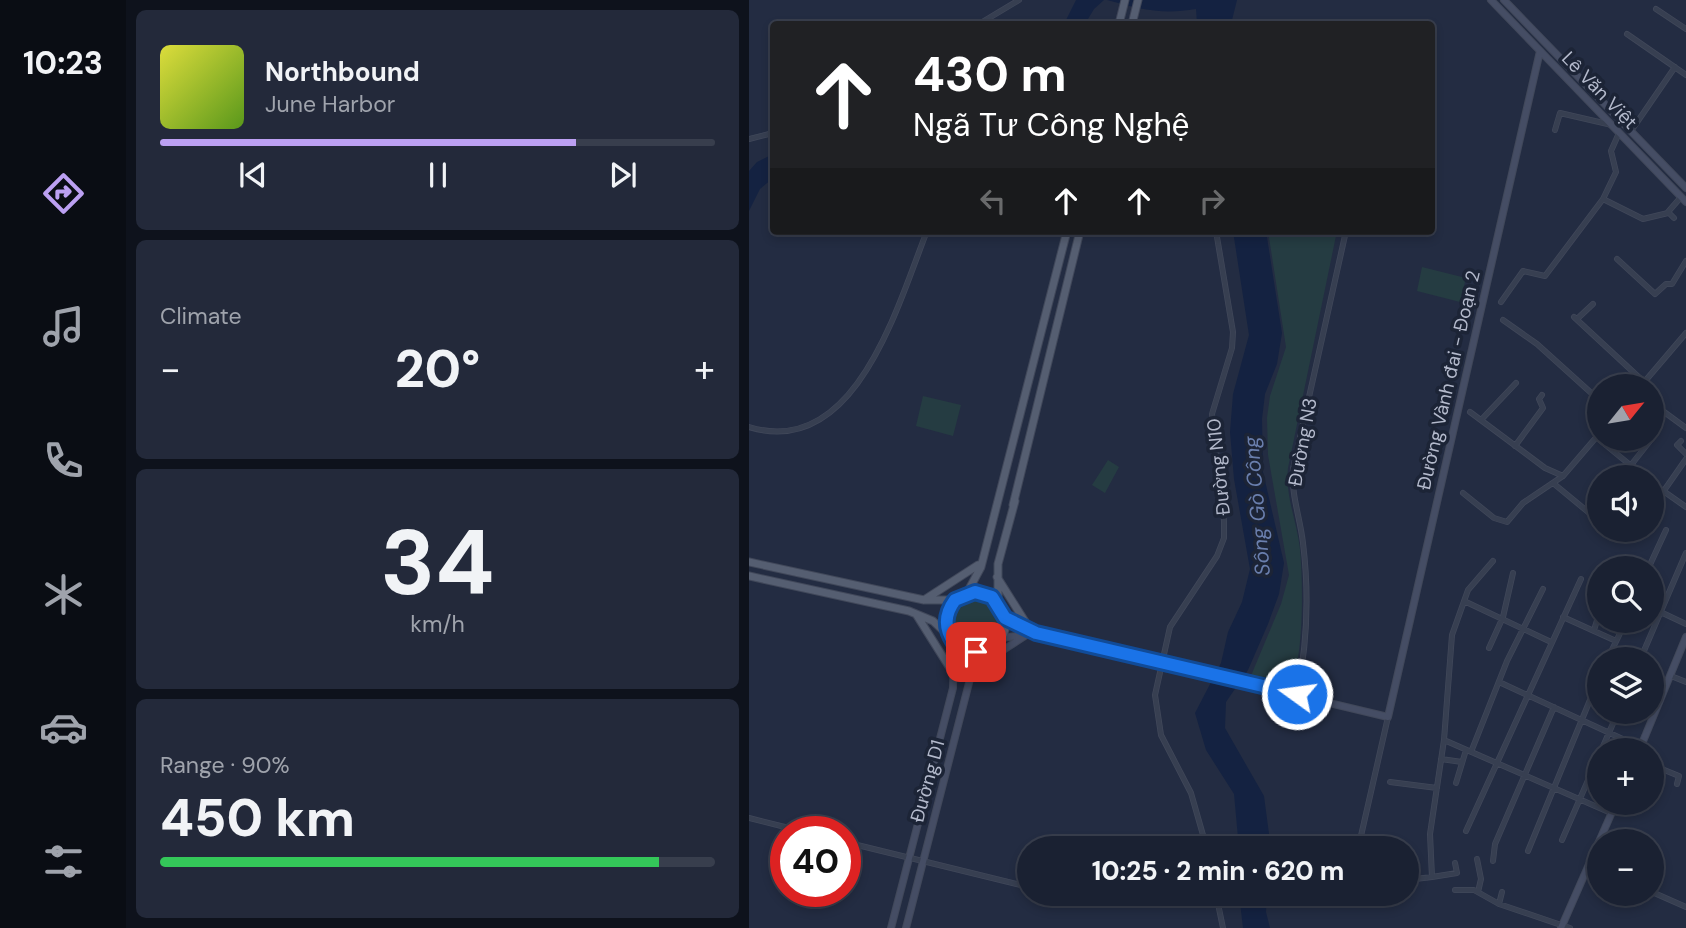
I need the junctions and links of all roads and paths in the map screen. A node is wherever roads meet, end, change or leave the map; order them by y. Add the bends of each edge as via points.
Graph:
1 (1020, 0) edge
2 (1123, 0) edge
3 (1137, 0) edge
4 (1491, 0) edge
5 (1504, 0) edge
6 (1500, 9) junction
7 (1656, 9) dead end
8 (984, 21) edge
9 (1118, 21) edge
10 (1133, 21) edge
11 (1686, 29) edge
12 (1627, 34) dead end
13 (1540, 51) junction
14 (1675, 67) junction
15 (1686, 75) edge
16 (1612, 126) junction
17 (1555, 130) dead end
18 (1630, 131) junction
19 (1619, 132) junction
20 (770, 134) edge
21 (749, 139) edge
22 (1686, 188) edge
23 (1603, 199) junction
24 (1683, 199) edge
25 (1668, 213) junction
26 (1674, 218) dead end
27 (925, 235) edge
28 (1064, 235) edge
29 (1079, 235) edge
30 (1217, 235) edge
31 (1346, 235) edge
32 (1617, 259) dead end
33 (1686, 261) edge
34 (1501, 302) dead end
35 (1593, 304) dead end
36 (1503, 320) dead end
37 (1686, 333) edge
38 (1041, 338) junction
39 (1052, 341) junction
40 (1632, 374) edge
41 (1651, 374) edge
42 (1516, 383) dead end
43 (1587, 389) edge
44 (1542, 395) dead end
45 (1470, 412) dead end
46 (1664, 412) edge
47 (1481, 420) junction
48 (749, 427) edge
49 (1686, 428) edge
50 (1681, 441) dead end
51 (1515, 446) junction
52 (1587, 449) edge
53 (1616, 452) edge
54 (1686, 456) edge
55 (1631, 465) edge
56 (1563, 476) junction
57 (1005, 480) junction
58 (1553, 482) junction
59 (1664, 490) edge
60 (1462, 493) dead end
61 (1664, 493) edge
62 (1686, 507) edge
63 (1587, 511) edge
64 (1666, 530) dead end
65 (1686, 553) edge
66 (1654, 556) edge
67 (749, 559) edge
68 (1493, 561) dead end
69 (979, 565) junction
70 (1513, 573) dead end
71 (997, 576) junction
72 (749, 578) edge
73 (1581, 579) dead end
74 (1543, 589) dead end
75 (967, 593) junction
76 (923, 600) junction
77 (955, 600) junction
78 (1464, 601) junction
79 (998, 602) junction
80 (1664, 607) edge
81 (1664, 613) edge
82 (916, 614) junction
83 (1503, 617) junction
84 (1563, 617) junction
85 (1005, 618) junction
86 (1686, 624) edge
87 (1523, 627) junction
88 (1587, 627) edge
89 (1032, 633) junction
90 (1600, 633) edge
91 (1620, 633) edge
92 (948, 635) junction
93 (1686, 636) edge
94 (1002, 638) junction
95 (1616, 641) junction
96 (1551, 642) junction
97 (954, 643) junction
98 (1613, 647) edge
99 (992, 648) junction
100 (1489, 648) dead end
101 (1162, 663) junction
102 (975, 668) junction
103 (954, 676) junction
104 (1671, 676) junction
105 (1499, 682) junction
106 (1686, 682) edge
107 (1664, 692) edge
108 (1297, 694) junction
109 (1528, 694) junction
110 (1554, 708) junction
111 (1587, 708) edge
112 (1388, 717) junction
113 (1582, 720) junction
114 (1613, 724) edge
115 (1609, 733) junction
116 (1607, 738) edge
117 (1619, 738) edge
118 (1444, 740) junction
119 (1468, 751) junction
120 (1441, 759) junction
121 (1462, 762) junction
122 (1497, 762) junction
123 (1664, 770) edge
124 (1527, 775) junction
125 (1390, 782) dead end
126 (1456, 783) dead end
127 (1587, 783) edge
128 (1677, 784) dead end
129 (1437, 788) junction
130 (1553, 788) junction
131 (1580, 799) junction
132 (1587, 802) edge
133 (749, 818) edge
134 (770, 823) edge
135 (1466, 831) dead end
136 (1204, 836) edge
137 (1361, 836) edge
138 (1562, 840) dead end
139 (861, 846) edge
140 (1528, 851) dead end
141 (909, 859) junction
142 (1476, 859) dead end
143 (1493, 861) dead end
144 (922, 862) junction
145 (1455, 863) dead end
146 (1587, 868) edge
147 (1432, 877) junction
148 (1419, 879) edge
149 (1017, 884) edge
150 (1455, 890) dead end
151 (1478, 892) junction
152 (1502, 892) dead end
153 (1664, 897) edge
154 (1499, 904) junction
155 (1218, 906) edge
156 (1686, 907) edge
157 (1562, 927) edge
158 (891, 928) edge
159 (906, 928) edge
160 (1223, 928) edge
161 (1570, 928) edge

1 - 8 street
2 - 9 main road
3 - 10 main road
4 - 6 street, Lê Văn Việt
5 - 6 street
5 - 18 street, Lê Văn Việt
6 - 13 street, Lê Văn Việt
7 - 11 street
12 - 14 street
13 - 16 street, Lê Văn Việt
13 - 112 street, Đường Vành đai - Đoạn 2
14 - 15 street
14 - 18 street
16 - 17 street via 1560,113
16 - 19 street, Lê Văn Việt
18 - 22 street, Lê Văn Việt
19 - 23 street via 1611,151 1616,172
19 - 24 street, Lê Văn Việt
20 - 21 street
23 - 25 street via 1643,219
23 - 34 street via 1545,276 1523,271
24 - 25 street
25 - 26 street
27 - 48 street via 869,366 841,404 824,418 783,432
28 - 38 main road
29 - 39 main road
30 - 101 street, Đường N10 via 1233,332 1212,414 1224,538 1170,627
31 - 108 street, Đường N3 via 1293,469 1291,493 1302,532 1305,592 1304,651
32 - 33 street via 1655,294 1672,284
35 - 40 street via 1576,318
36 - 43 street
37 - 41 street
38 - 39 main road
38 - 57 main road
39 - 71 main road via 1002,538
42 - 47 street
44 - 51 street via 1543,408
45 - 47 street
46 - 49 street
47 - 51 street
50 - 54 street via 1677,445
51 - 56 street
52 - 56 street
53 - 55 street
54 - 59 street
56 - 58 street
57 - 69 main road
57 - 69 main road
58 - 60 street via 1523,503 1507,522 1494,518
58 - 63 street
61 - 62 street
64 - 66 street
65 - 80 street
67 - 76 main road
68 - 78 street
69 - 75 main road
69 - 76 main road
70 - 83 street
71 - 79 main road
71 - 89 main road
72 - 82 main road
73 - 84 street
74 - 87 street
75 - 77 main road
75 - 79 main road via 984,593
76 - 77 main road
77 - 92 main road via 946,616
78 - 83 street
78 - 118 street via 1453,635
79 - 85 main road
81 - 86 street
82 - 92 main road
82 - 103 main road
83 - 87 street
83 - 100 street
84 - 88 street
84 - 96 street
85 - 89 street
85 - 94 main road
87 - 96 street
87 - 105 street
89 - 94 street
89 - 101 street
89 - 102 street
90 - 95 street
91 - 95 street
92 - 97 main road
93 - 104 street
94 - 99 main road
95 - 98 street
96 - 109 street
97 - 99 main road via 976,652
97 - 103 street, Đường D1
99 - 102 street, Đường D1
101 - 108 street
101 - 136 street, Đường N10 via 1157,721 1191,793
102 - 144 street, Đường D1
103 - 141 street, Đường D1
104 - 106 street
104 - 107 street
105 - 109 street
105 - 119 street
108 - 112 street
109 - 110 street
109 - 122 street
110 - 113 street
110 - 124 street
111 - 113 street
112 - 137 street
113 - 115 street
113 - 130 street
114 - 115 street
115 - 116 street
115 - 117 street
118 - 119 street
118 - 120 street
119 - 121 street
119 - 122 street
120 - 121 street
120 - 129 street
121 - 126 street
122 - 124 street
122 - 135 street
123 - 128 street via 1679,776
124 - 130 street
124 - 143 street via 1495,844
125 - 129 street
127 - 131 street
129 - 147 street via 1430,834
130 - 131 street
130 - 140 street
131 - 132 street
131 - 138 street
133 - 134 street
139 - 141 street
141 - 144 street
141 - 158 street, Đường D1
142 - 151 street via 1481,879
144 - 149 street
144 - 159 street, Đường D1
145 - 147 street via 1457,873
146 - 157 street
147 - 148 street
150 - 151 street
151 - 154 street
152 - 154 street
153 - 156 street
154 - 157 street
155 - 160 street
157 - 161 street

